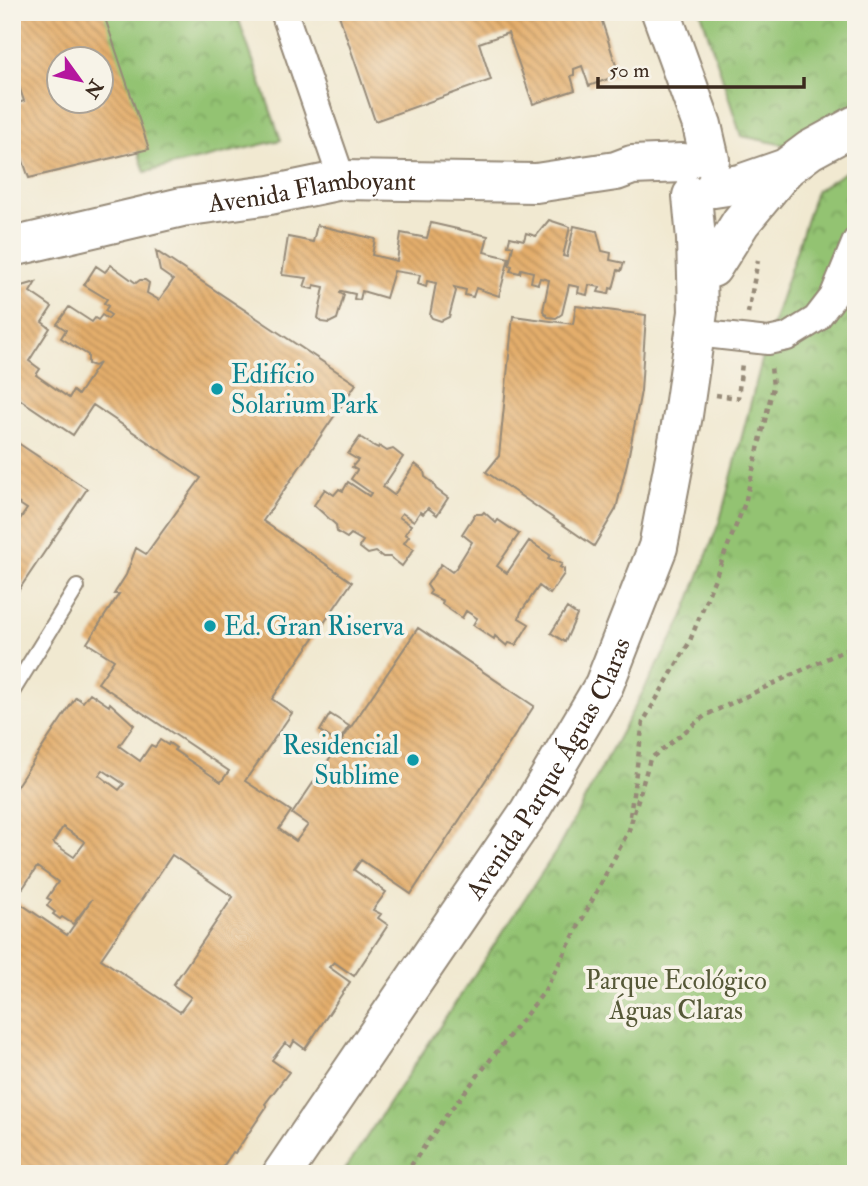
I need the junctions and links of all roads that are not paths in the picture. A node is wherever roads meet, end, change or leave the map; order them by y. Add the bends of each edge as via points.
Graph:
1 (284, 12) edge
2 (661, 12) edge
3 (856, 125) edge
4 (798, 159) junction
5 (699, 175) junction
6 (342, 180) junction
7 (856, 241) edge
8 (12, 247) edge
9 (712, 268) junction
10 (697, 322) junction
11 (77, 587) dead end
12 (12, 692) edge
13 (282, 1174) edge

1 - 6 street
2 - 5 street, Avenida Parque Águas Claras via 676,59
3 - 4 street, Avenida Flamboyant
4 - 5 street, Avenida Flamboyant via 755,161
4 - 9 street via 736,229
5 - 6 street, Avenida Flamboyant via 640,164 536,183
5 - 9 street, Avenida Parque Águas Claras
5 - 10 street, Avenida Parque Águas Claras
6 - 8 street, Avenida Flamboyant via 182,207
7 - 10 street via 832,297 816,319 787,337 757,340
9 - 10 street, Avenida Parque Águas Claras
10 - 13 street, Avenida Parque Águas Claras via 657,547 604,685 529,812
11 - 12 lane

